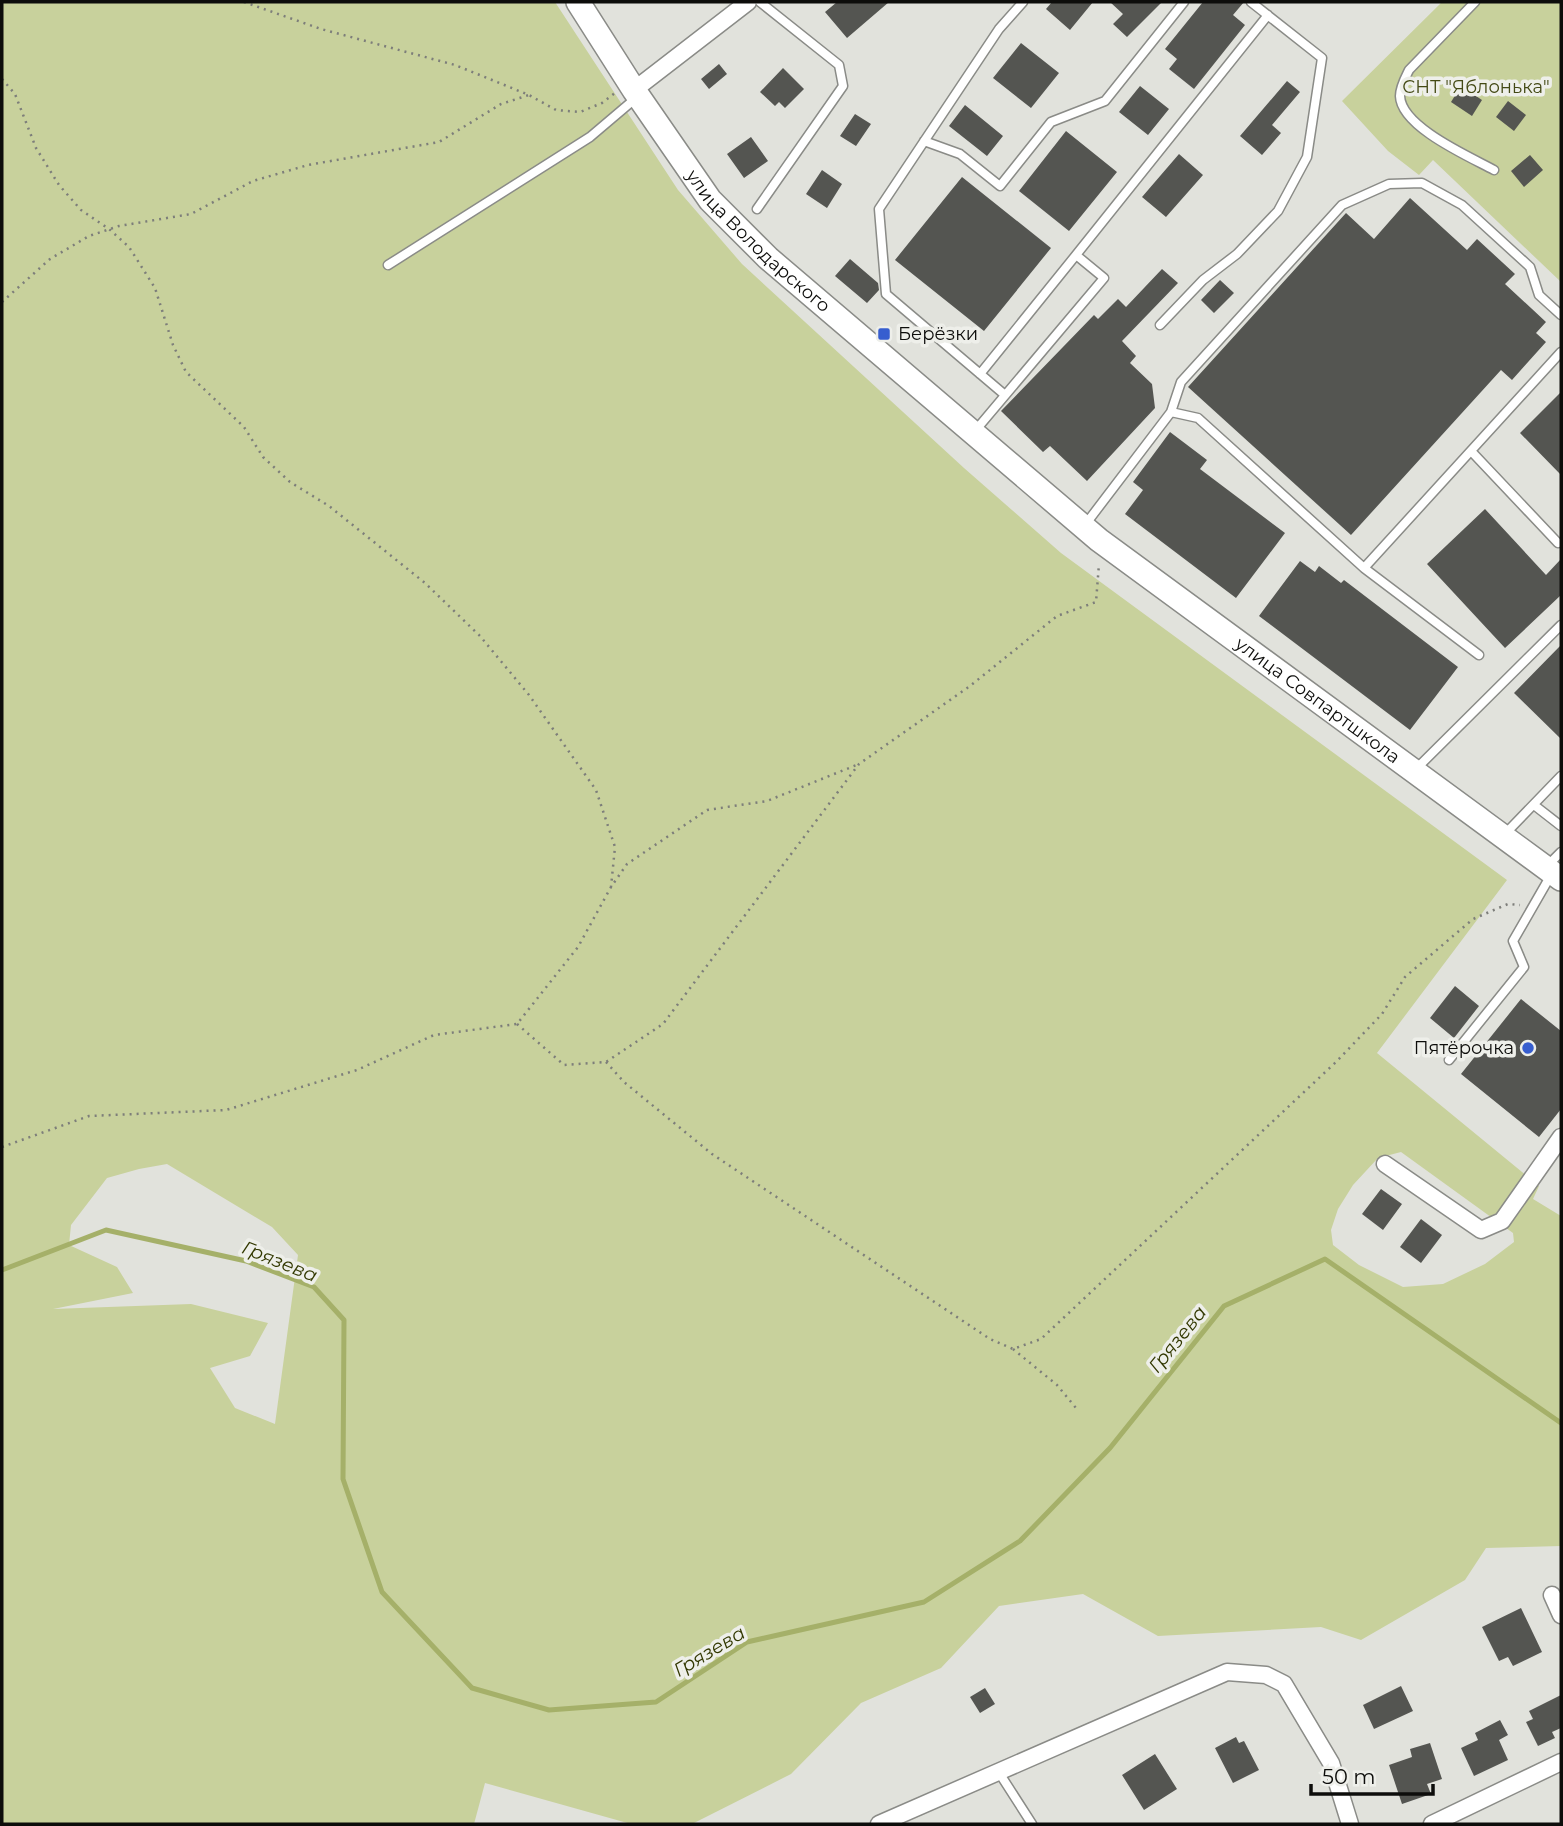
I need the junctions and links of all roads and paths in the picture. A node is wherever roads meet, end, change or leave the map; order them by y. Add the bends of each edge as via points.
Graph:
1 (244, 2) edge
2 (578, 2) edge
3 (748, 2) edge
4 (760, 2) edge
5 (1023, 2) edge
6 (1184, 2) edge
7 (1251, 2) edge
8 (1475, 2) edge
9 (1268, 15) junction
10 (2, 79) edge
11 (634, 90) junction
12 (529, 95) junction
13 (924, 141) junction
14 (1494, 170) dead end
15 (757, 209) dead end
16 (109, 229) junction
17 (1076, 255) junction
18 (388, 265) dead end
19 (2, 302) edge
20 (1561, 315) edge
21 (1160, 325) dead end
22 (1561, 352) edge
23 (980, 374) junction
24 (1005, 395) junction
25 (1171, 412) junction
26 (977, 437) junction
27 (1471, 451) junction
28 (1086, 530) junction
29 (1558, 543) dead end
30 (1364, 568) junction
31 (1561, 625) edge
32 (1479, 655) dead end
33 (859, 764) junction
34 (1415, 770) junction
35 (1561, 776) edge
36 (1534, 805) junction
37 (1561, 826) edge
38 (1504, 835) junction
39 (1555, 868) edge
40 (611, 887) junction
41 (1533, 906) junction
42 (517, 1024) junction
43 (1449, 1060) dead end
44 (606, 1062) junction
45 (1561, 1137) edge
46 (2, 1147) edge
47 (1385, 1164) dead end
48 (1013, 1349) junction
49 (1076, 1408) dead end
50 (1552, 1595) dead end
51 (1561, 1615) edge
52 (1561, 1762) edge
53 (999, 1771) junction
54 (878, 1824) edge
55 (1032, 1824) edge
56 (1350, 1824) edge
57 (1432, 1824) edge

1 - 12 path via 321,29 455,65
2 - 11 street, улица Володарского
3 - 11 street
4 - 15 lane via 839,65 843,86
5 - 13 lane via 999,29
6 - 13 lane via 1105,101 1052,122 1000,186 960,154
7 - 9 lane
8 - 14 lane via 1409,70 1400,98 1418,124
9 - 17 lane
9 - 21 lane via 1322,58 1307,157 1278,211
10 - 16 path via 15,94 36,148 60,185 81,210
11 - 12 path via 580,113 556,110
11 - 18 lane via 590,137
11 - 26 street, улица Володарского via 694,179 733,225
12 - 16 path via 501,104 439,142 308,165 253,181 191,214
13 - 23 lane via 879,209 886,294
16 - 19 path via 50,260
16 - 40 path via 129,247 155,288 186,372 244,427 263,457 290,482 329,506 425,583 480,636 529,695 596,790 615,846
17 - 23 lane
17 - 24 lane via 1104,278
20 - 25 lane via 1539,295 1530,267 1462,205 1422,183 1389,184 1342,205 1181,382
22 - 27 lane
23 - 24 lane
24 - 26 lane
25 - 28 lane
25 - 30 lane via 1198,418
26 - 28 street, улица Володарского
27 - 29 lane
27 - 30 lane
28 - 33 path via 1099,582 1096,602 1057,616 970,686
28 - 34 street, улица Совпартшкола
30 - 32 lane
31 - 34 lane
33 - 40 path via 767,801 707,810 627,864
33 - 44 path via 663,1024
34 - 38 street, улица Совпартшкола
35 - 36 lane
36 - 37 lane
36 - 38 lane
38 - 39 street, улица Совпартшкола
39 - 41 lane
40 - 42 path via 578,947
41 - 43 lane via 1513,941 1524,967
41 - 48 path via 1508,904 1473,919 1405,976 1381,1014 1336,1062 1041,1339
42 - 44 path via 564,1065
42 - 46 path via 434,1035 358,1070 226,1110 89,1116
44 - 48 path via 712,1154 990,1339
45 - 47 street via 1502,1221 1481,1230
48 - 49 path via 1057,1385
50 - 51 street
52 - 57 street
53 - 54 street
53 - 55 lane
53 - 56 street via 1227,1672 1266,1675 1284,1684 1331,1763

